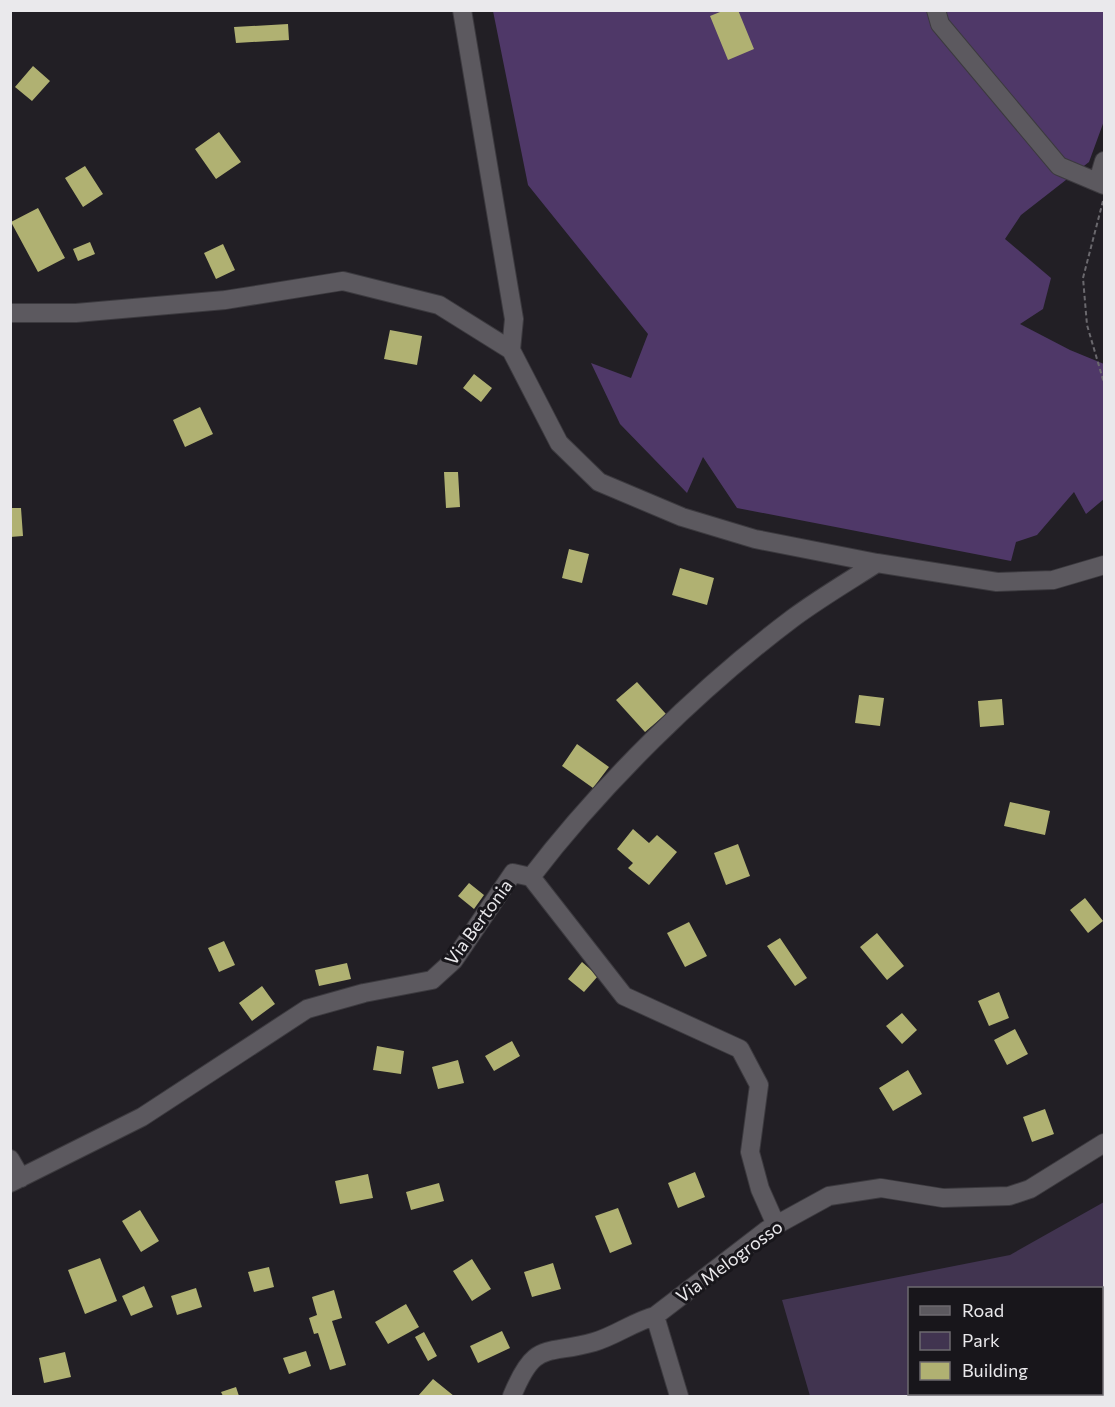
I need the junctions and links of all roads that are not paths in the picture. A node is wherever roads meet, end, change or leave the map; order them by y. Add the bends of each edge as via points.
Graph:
1 (462, 10) edge
2 (936, 10) edge
3 (1104, 160) edge
4 (1104, 179) edge
5 (1104, 184) edge
6 (10, 314) edge
7 (512, 350) junction
8 (877, 563) junction
9 (1104, 565) edge
10 (531, 877) junction
11 (1104, 1143) edge
12 (10, 1159) edge
13 (16, 1181) edge
14 (776, 1225) junction
15 (655, 1316) junction
16 (512, 1396) edge
17 (679, 1396) edge

1 - 7 street via 514,319
2 - 5 street via 940,24 1059,166
3 - 4 street
6 - 7 street via 76,313 225,300 343,281 439,305
7 - 8 street via 559,443 599,482 703,523
8 - 9 street via 997,582 1053,580
8 - 10 street, Via Bertonia via 794,618 741,660 609,783
10 - 13 street, Via Bertonia via 513,873 454,960 432,980 307,1009 142,1117
10 - 14 street via 624,996 740,1048 759,1085 750,1152
11 - 14 street, Via Melogrosso via 1030,1189 1008,1196 943,1198 881,1188 829,1196
12 - 13 street
14 - 15 street, Via Melogrosso
15 - 16 street, Via Melogrosso via 596,1342 542,1352 524,1368
15 - 17 street

